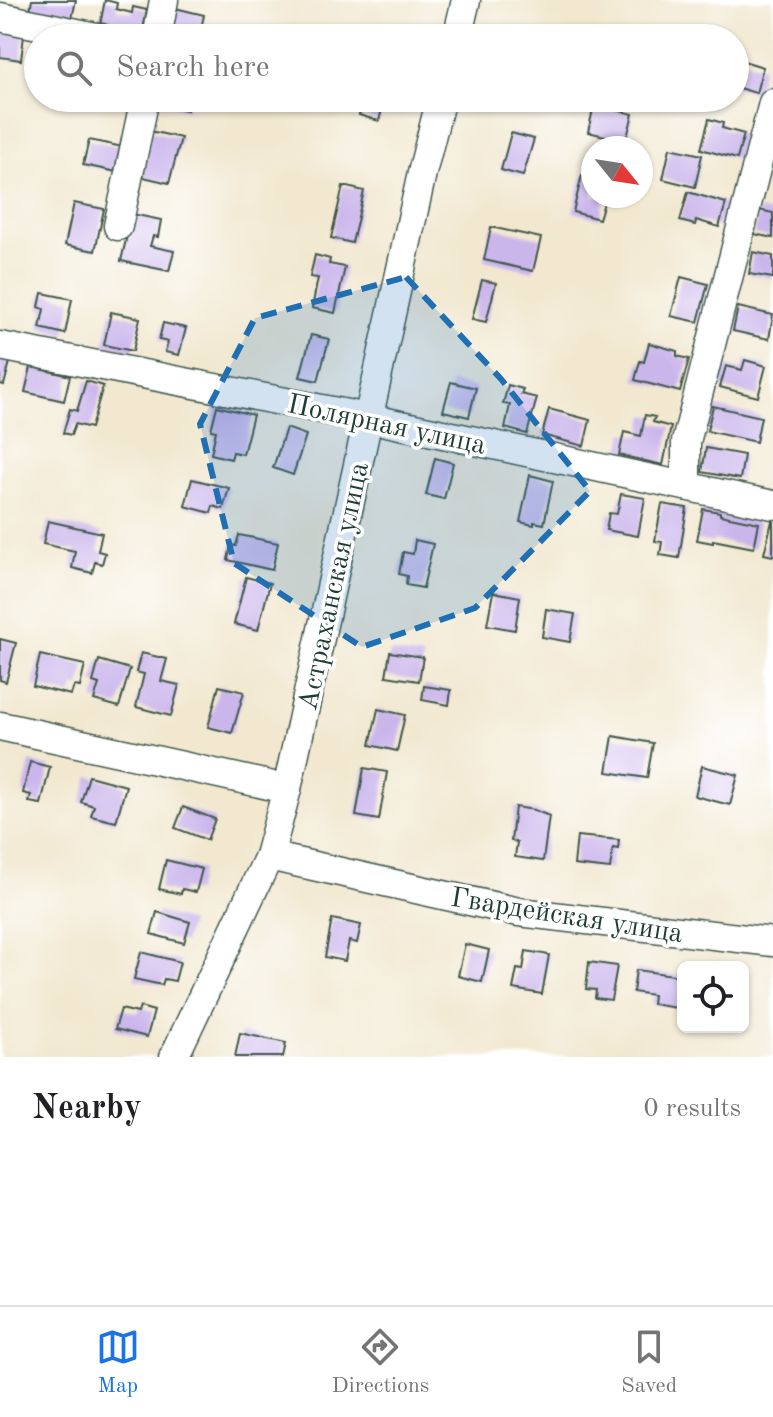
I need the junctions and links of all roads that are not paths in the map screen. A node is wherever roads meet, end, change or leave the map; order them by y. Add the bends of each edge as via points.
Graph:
1 (164, 0) edge
2 (466, 0) edge
3 (0, 17) edge
4 (34, 24) edge
5 (160, 24) edge
6 (460, 24) edge
7 (773, 103) edge
8 (142, 112) edge
9 (437, 112) edge
10 (118, 226) dead end
11 (0, 346) edge
12 (368, 418) junction
13 (686, 486) junction
14 (773, 505) edge
15 (0, 726) edge
16 (287, 789) junction
17 (269, 856) junction
18 (773, 942) edge
19 (180, 1054) edge

1 - 5 street
2 - 6 street
3 - 4 street
7 - 13 street via 686,442
8 - 10 street
9 - 12 street, Астраханская улица
11 - 12 street, Полярная улица
12 - 13 street, Полярная улица
12 - 16 street, Астраханская улица
13 - 14 street, Полярная улица
15 - 16 street
16 - 17 street, Астраханская улица
17 - 18 street, Гвардейская улица via 519,912
17 - 19 street, Астраханская улица

